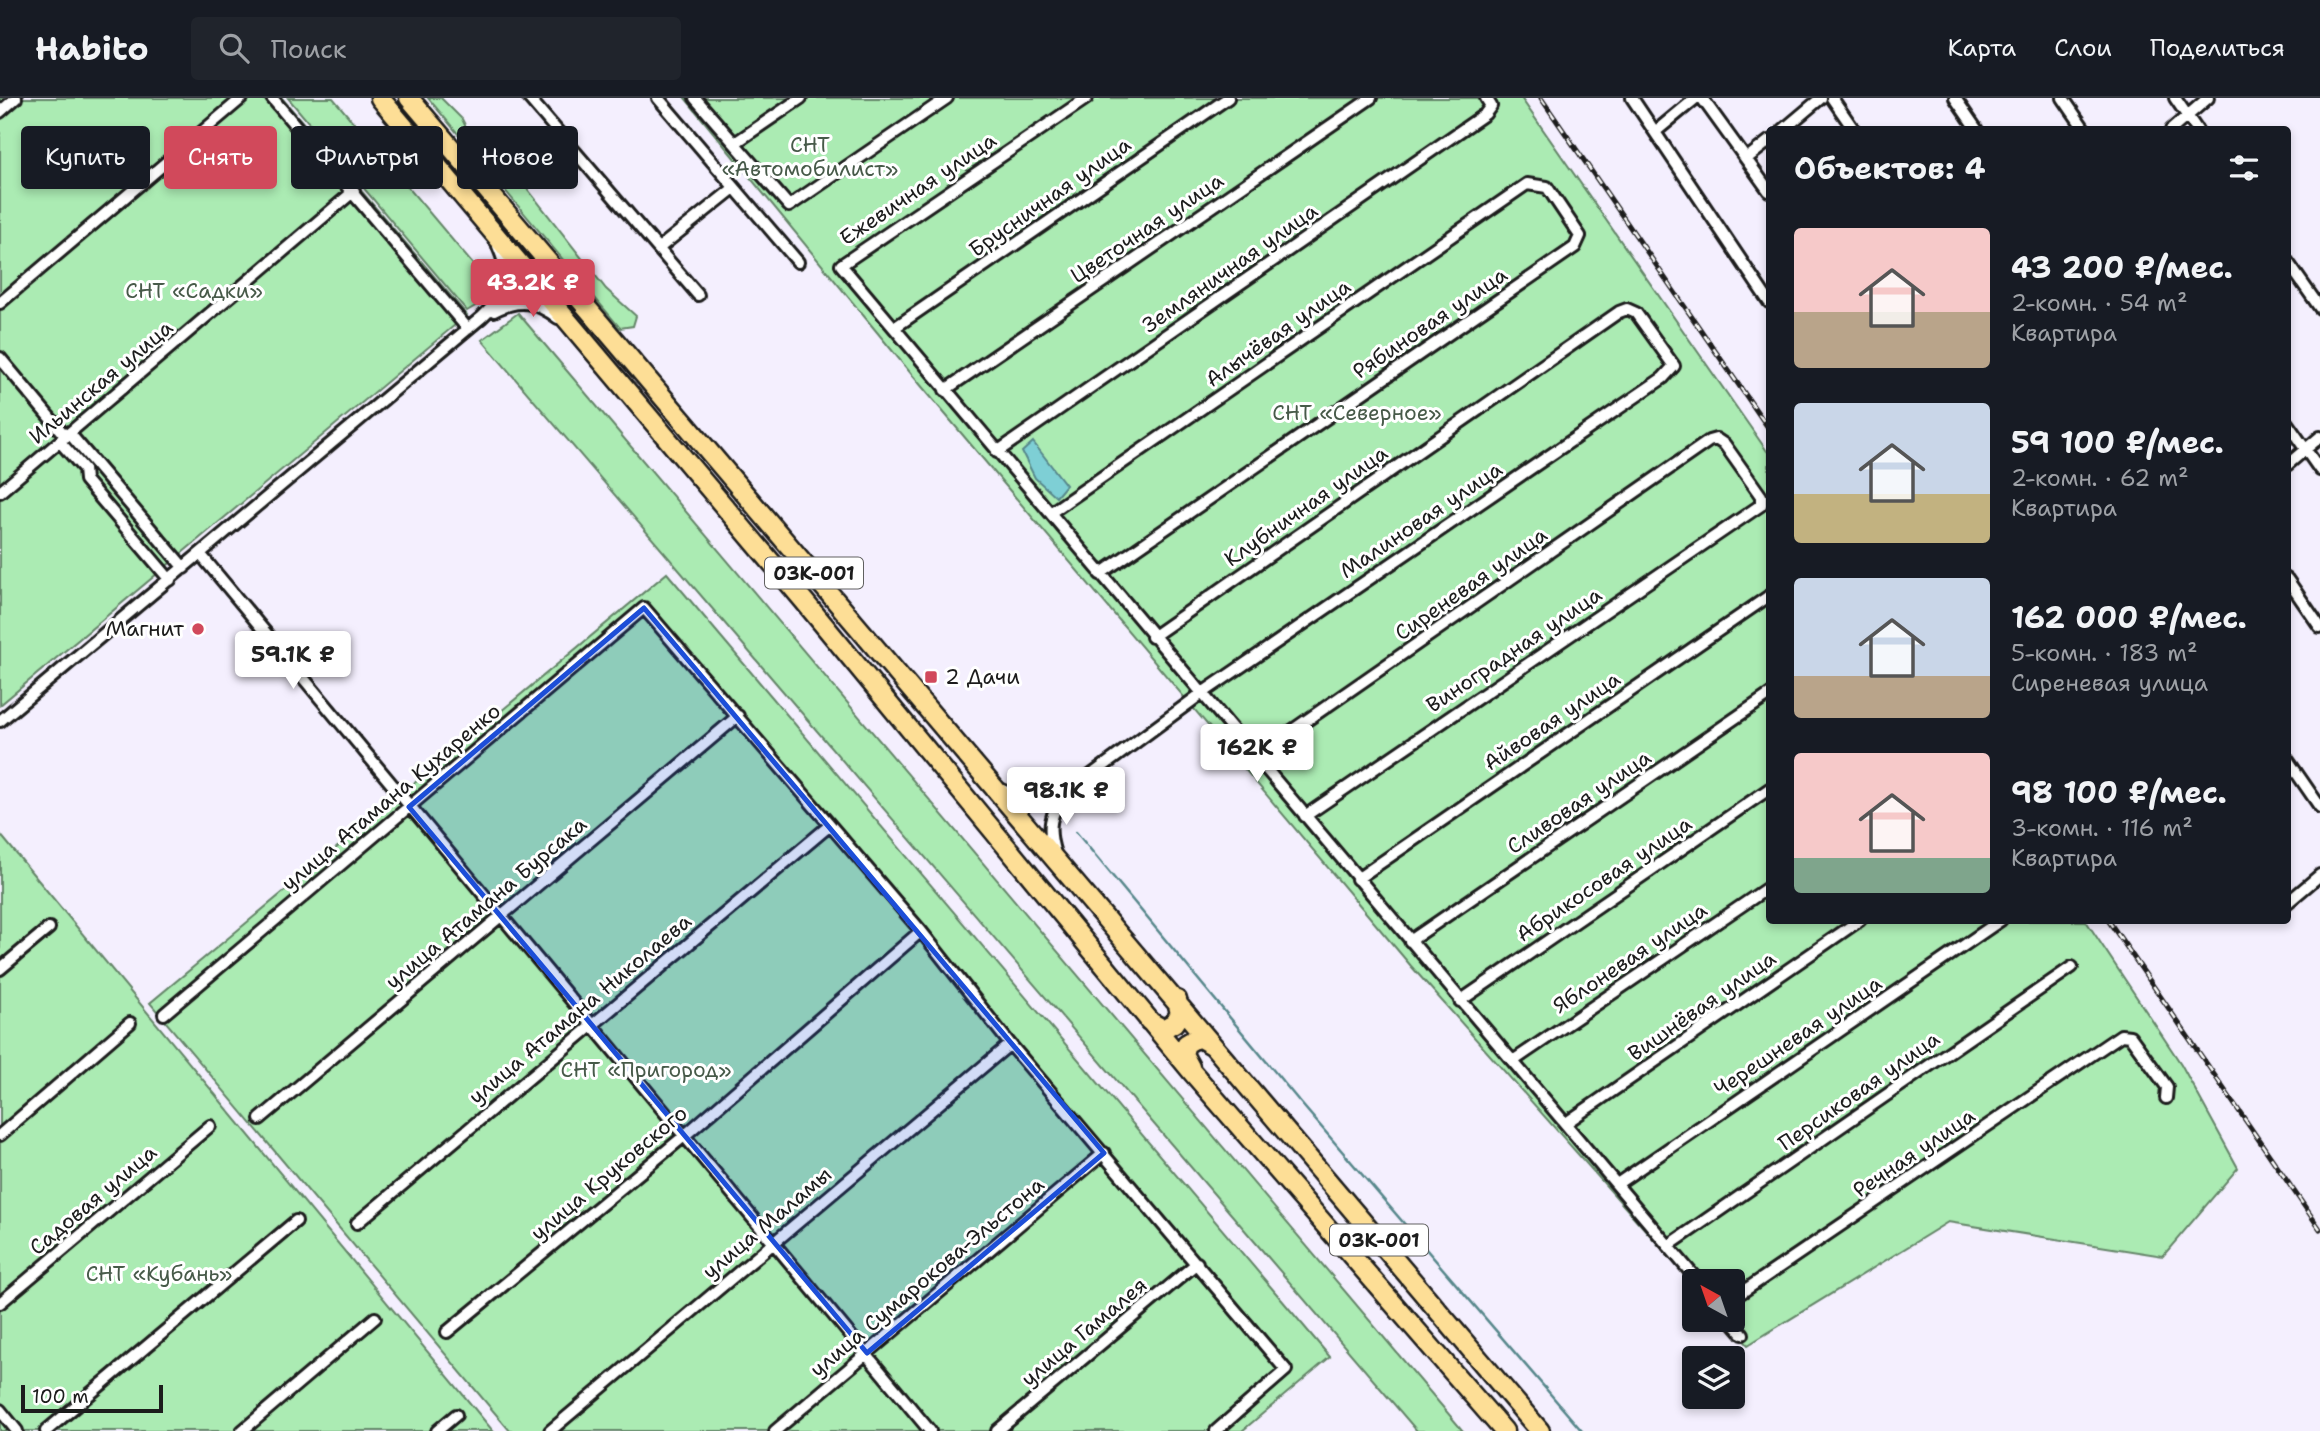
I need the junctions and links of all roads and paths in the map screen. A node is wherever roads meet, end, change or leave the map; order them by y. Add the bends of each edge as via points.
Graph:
1 (16, 98) edge
2 (242, 98) edge
3 (272, 98) edge
4 (380, 98) edge
5 (409, 98) edge
6 (529, 98) edge
7 (658, 98) edge
8 (695, 98) edge
9 (801, 98) edge
10 (947, 98) edge
11 (1087, 98) edge
12 (1228, 98) edge
13 (1371, 98) edge
14 (1486, 98) edge
15 (1632, 98) edge
16 (1696, 98) edge
17 (1702, 98) edge
18 (1821, 98) edge
19 (1832, 98) edge
20 (1955, 98) edge
21 (2063, 98) edge
22 (2175, 98) edge
23 (2208, 98) edge
24 (0, 112) edge
25 (2187, 116) junction
26 (1788, 126) edge
27 (1851, 126) edge
28 (1974, 126) edge
29 (2082, 126) edge
30 (2176, 126) edge
31 (2194, 126) edge
32 (1655, 132) junction
33 (735, 143) junction
34 (1766, 143) edge
35 (1746, 159) junction
36 (1527, 184) joint
37 (733, 187) junction
38 (1766, 187) edge
39 (354, 191) junction
40 (489, 226) junction
41 (659, 248) junction
42 (798, 262) dead end
43 (2291, 267) edge
44 (698, 295) dead end
45 (1766, 298) edge
46 (0, 303) edge
47 (2320, 308) edge
48 (482, 317) junction
49 (894, 328) junction
50 (468, 330) junction
51 (580, 335) junction
52 (0, 358) edge
53 (1663, 378) joint
54 (945, 390) junction
55 (2291, 429) edge
56 (2320, 437) edge
57 (66, 438) junction
58 (2305, 450) junction
59 (997, 452) junction
60 (2291, 462) edge
61 (2320, 470) edge
62 (0, 492) edge
63 (1049, 513) junction
64 (1745, 516) joint
65 (201, 555) junction
66 (184, 568) junction
67 (1100, 574) junction
68 (170, 580) junction
69 (2291, 585) edge
70 (1766, 598) edge
71 (2320, 627) edge
72 (1152, 637) junction
73 (1201, 694) junction
74 (1766, 697) edge
75 (738, 716) junction
76 (0, 721) edge
77 (1254, 757) junction
78 (2291, 765) edge
79 (996, 788) junction
80 (1766, 791) edge
81 (1067, 793) junction
82 (409, 807) junction
83 (2320, 807) edge
84 (1305, 816) junction
85 (829, 826) junction
86 (1057, 860) junction
87 (2320, 874) edge
88 (1357, 879) junction
89 (1766, 889) edge
90 (2291, 899) edge
91 (499, 916) junction
92 (1854, 924) edge
93 (1994, 924) edge
94 (49, 928) dead end
95 (921, 932) junction
96 (1410, 941) junction
97 (2072, 967) dead end
98 (0, 969) edge
99 (1177, 1000) junction
100 (1460, 1001) junction
101 (164, 1014) dead end
102 (1149, 1021) junction
103 (131, 1023) dead end
104 (590, 1024) junction
105 (1010, 1044) junction
106 (1218, 1049) junction
107 (1513, 1061) junction
108 (1192, 1072) junction
109 (2166, 1098) dead end
110 (260, 1119) dead end
111 (1566, 1123) junction
112 (210, 1126) dead end
113 (0, 1135) edge
114 (682, 1137) junction
115 (1104, 1153) junction
116 (1617, 1184) junction
117 (296, 1221) dead end
118 (357, 1223) dead end
119 (773, 1243) junction
120 (1668, 1246) junction
121 (1197, 1264) junction
122 (1688, 1269) edge
123 (1745, 1290) edge
124 (0, 1303) edge
125 (375, 1318) dead end
126 (447, 1332) dead end
127 (867, 1353) junction
128 (0, 1410) edge
129 (456, 1415) dead end
130 (18, 1431) edge
131 (46, 1431) edge
132 (242, 1431) edge
133 (437, 1431) edge
134 (550, 1431) edge
135 (775, 1431) edge
136 (930, 1431) edge
137 (997, 1431) edge
138 (1216, 1431) edge
139 (1504, 1431) edge
140 (1540, 1431) edge

1 - 24 street
2 - 46 street
3 - 39 street
4 - 40 main road, 03К-001
5 - 79 main road, 03К-001
6 - 41 street
7 - 37 street
8 - 33 street
9 - 33 street
10 - 33 street via 789,206
11 - 49 street, Ежевичная улица via 841,265
12 - 49 street, Брусничная улица
13 - 54 street, Цветочная улица
14 - 59 street, Земляничная улица via 1491,106 1485,114
15 - 32 street
16 - 32 street
17 - 35 street
18 - 26 street
19 - 27 street
20 - 28 street
21 - 29 street
22 - 25 street
23 - 25 street
25 - 30 street
25 - 31 street
32 - 45 street
34 - 35 street
35 - 38 street
36 - 63 street, Алычёвая улица
36 - 67 street, Рябиновая улица via 1547,187 1580,236 1575,247
37 - 41 street
37 - 42 street
39 - 50 street
39 - 57 street, Ильинская улица
40 - 48 street via 508,281 500,299
40 - 51 main road, 03К-001
41 - 44 street
43 - 47 street
48 - 50 street
48 - 51 street via 527,301 539,304
49 - 54 street
50 - 65 street
51 - 102 main road, 03К-001
52 - 57 street
53 - 72 street, Клубничная улица via 1673,370 1671,361 1636,313 1619,312
53 - 73 street, Малиновая улица
54 - 59 street
55 - 58 street
56 - 58 street
57 - 62 street, Ильинская улица
57 - 66 street
57 - 68 street via 84,469 85,480
58 - 60 street
58 - 61 street
59 - 63 street
63 - 67 street
64 - 77 street, Сиреневая улица via 1761,505 1761,496 1725,445 1716,439 1709,441
64 - 84 street, Виноградная улица
65 - 66 street
65 - 82 street
66 - 68 street
67 - 72 street
68 - 76 street
69 - 71 street
70 - 88 street, Айвовая улица
72 - 73 street
73 - 77 street
73 - 81 street, Малиновая улица
74 - 96 street, Сливовая улица
75 - 82 street, улица Атамана Кухаренко via 644,608
75 - 85 street
75 - 91 street, улица Атамана Бурсака
77 - 84 street
78 - 83 street
79 - 81 street via 1027,801
79 - 86 main road, 03К-001
80 - 100 street, Абрикосовая улица
81 - 86 street via 1055,805 1050,820
82 - 91 street
82 - 101 street, улица Атамана Кухаренко
84 - 88 street
85 - 95 street
85 - 104 street, улица Атамана Николаева
86 - 99 main road, 03К-001
87 - 90 street
88 - 96 street
89 - 107 street, Яблоневая улица
91 - 104 street
91 - 110 street, улица Атамана Бурсака
92 - 111 street, Вишнёвая улица
93 - 116 street, Черешневая улица
94 - 98 street
95 - 105 street
95 - 114 street, улица Круковского
96 - 100 street
97 - 120 street, Персиковая улица
99 - 102 main road via 1180,1014 1174,1023 1163,1028
99 - 106 main road, 03К-001
100 - 107 street
102 - 108 main road, 03К-001
103 - 113 street
104 - 114 street
104 - 118 street, улица Атамана Николаева
105 - 115 street
105 - 119 street, улица Маламы
106 - 108 main road via 1198,1037 1189,1041 1183,1054
106 - 140 main road, 03К-001
107 - 111 street
108 - 139 main road, 03К-001
109 - 123 street, Речная улица via 2167,1087 2130,1036 2116,1037
111 - 116 street
112 - 124 street, Садовая улица
114 - 119 street
114 - 126 street, улица Круковского
115 - 121 street
115 - 127 street, улица Сумарокова-Эльстона
116 - 120 street
117 - 131 street
119 - 127 street
119 - 134 street, улица Маламы
120 - 122 street
121 - 137 street, улица Гамалея
121 - 138 street via 1286,1370
125 - 132 street
127 - 135 street, улица Сумарокова-Эльстона
127 - 136 street
128 - 130 street
129 - 133 street

